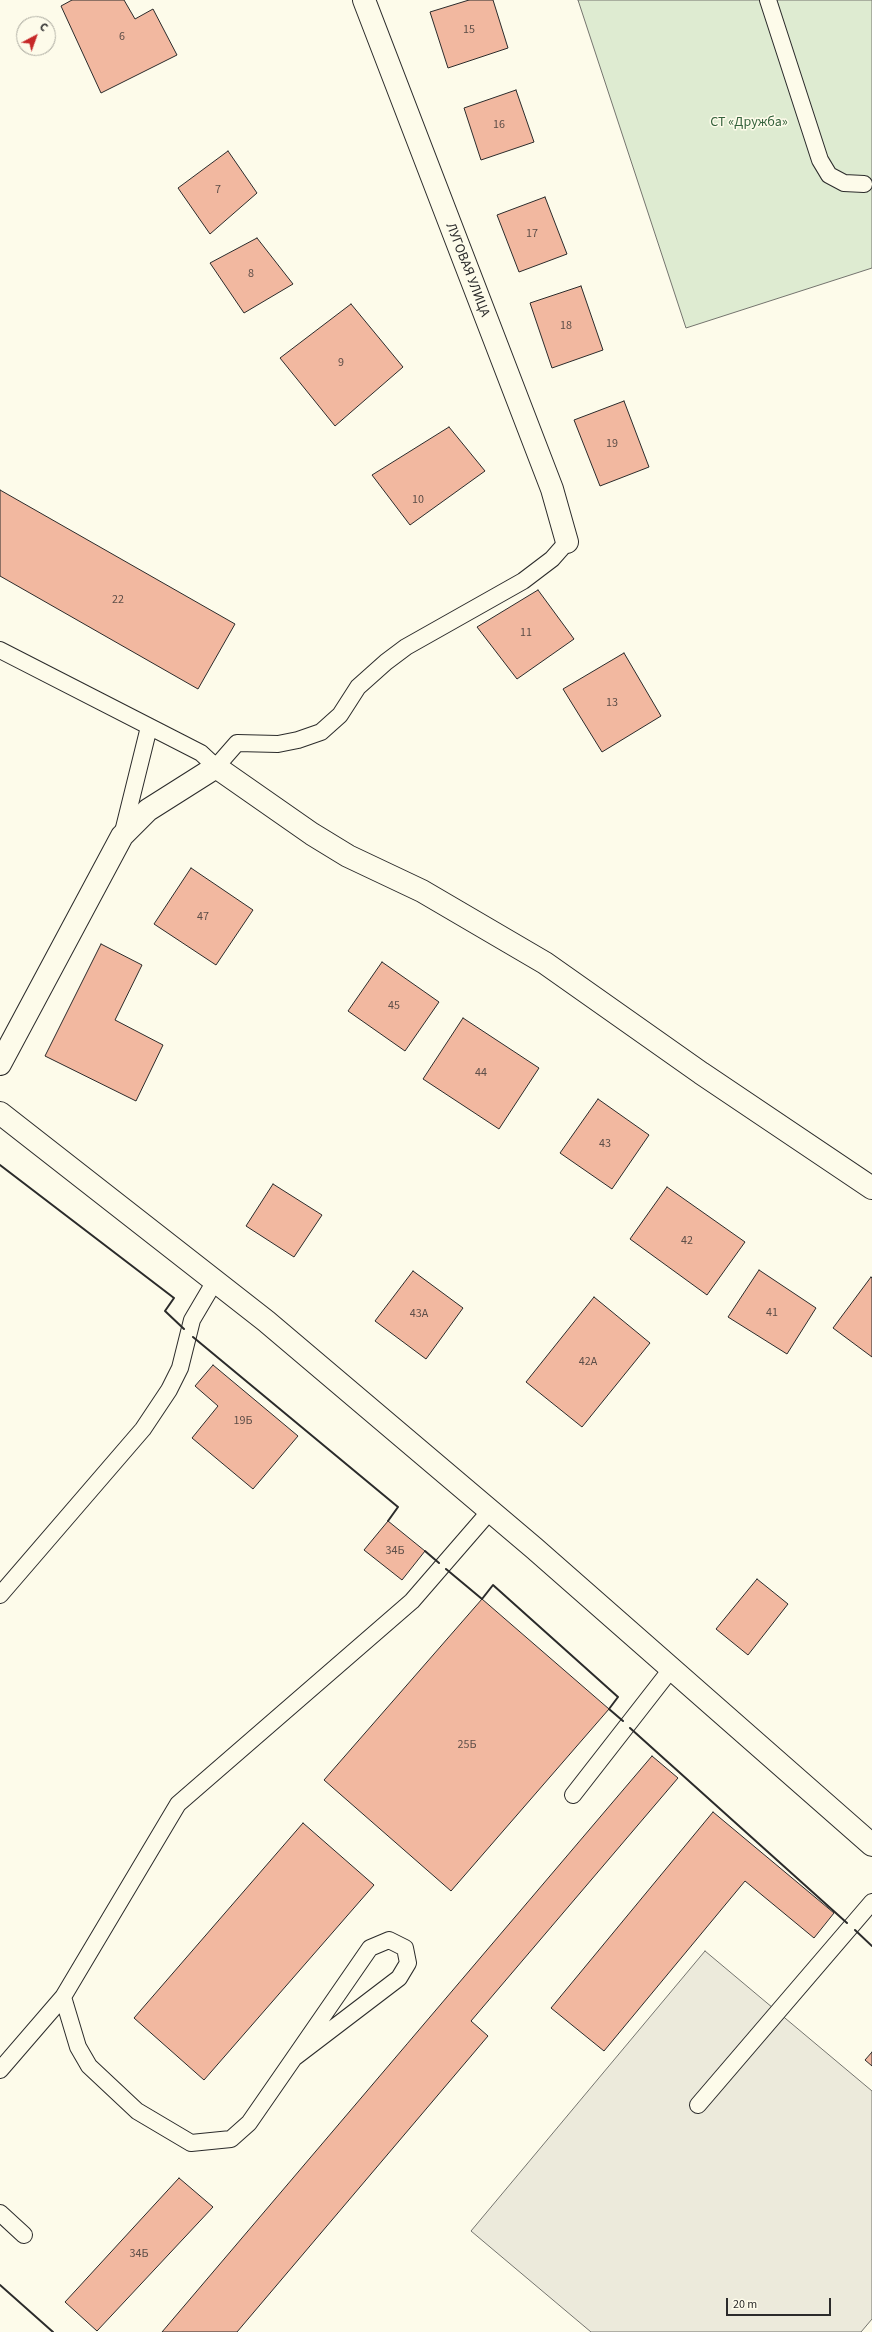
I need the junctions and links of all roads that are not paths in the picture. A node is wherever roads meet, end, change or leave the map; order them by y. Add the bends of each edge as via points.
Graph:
1 (364, 0) edge
2 (768, 0) edge
3 (864, 184) dead end
4 (567, 542) joint
5 (0, 650) edge
6 (149, 727) junction
7 (216, 767) junction
8 (122, 836) junction
9 (0, 1064) edge
10 (0, 1113) edge
11 (872, 1188) edge
12 (215, 1281) junction
13 (490, 1511) junction
14 (0, 1595) edge
15 (672, 1668) junction
16 (573, 1795) dead end
17 (872, 1845) edge
18 (872, 1902) edge
19 (63, 1997) junction
20 (294, 2058) junction
21 (0, 2070) edge
22 (698, 2105) dead end
23 (0, 2213) edge
24 (24, 2235) dead end

1 - 4 street, ЛУГОВАЯ УЛИЦА via 552,489
2 - 3 lane via 820,160 829,175 844,183
4 - 7 lane via 552,559 523,581 406,647 386,662 358,687 340,714 321,732 278,744 237,743
5 - 6 lane
6 - 7 lane via 201,753
6 - 8 lane
7 - 8 street via 148,810
7 - 11 street via 348,856 422,890 545,962 701,1073
8 - 9 street
10 - 12 street
12 - 13 street via 266,1321
12 - 14 lane via 192,1320 175,1379 143,1429
13 - 15 street
13 - 19 lane via 412,1601 178,1804
15 - 16 lane
15 - 17 street
18 - 22 lane
19 - 20 lane via 78,2047 89,2066 137,2112 192,2143 232,2139 249,2123
19 - 21 lane
20 - 20 lane via 370,1948 389,1940 405,1948 408,1963 399,1978
23 - 24 lane

